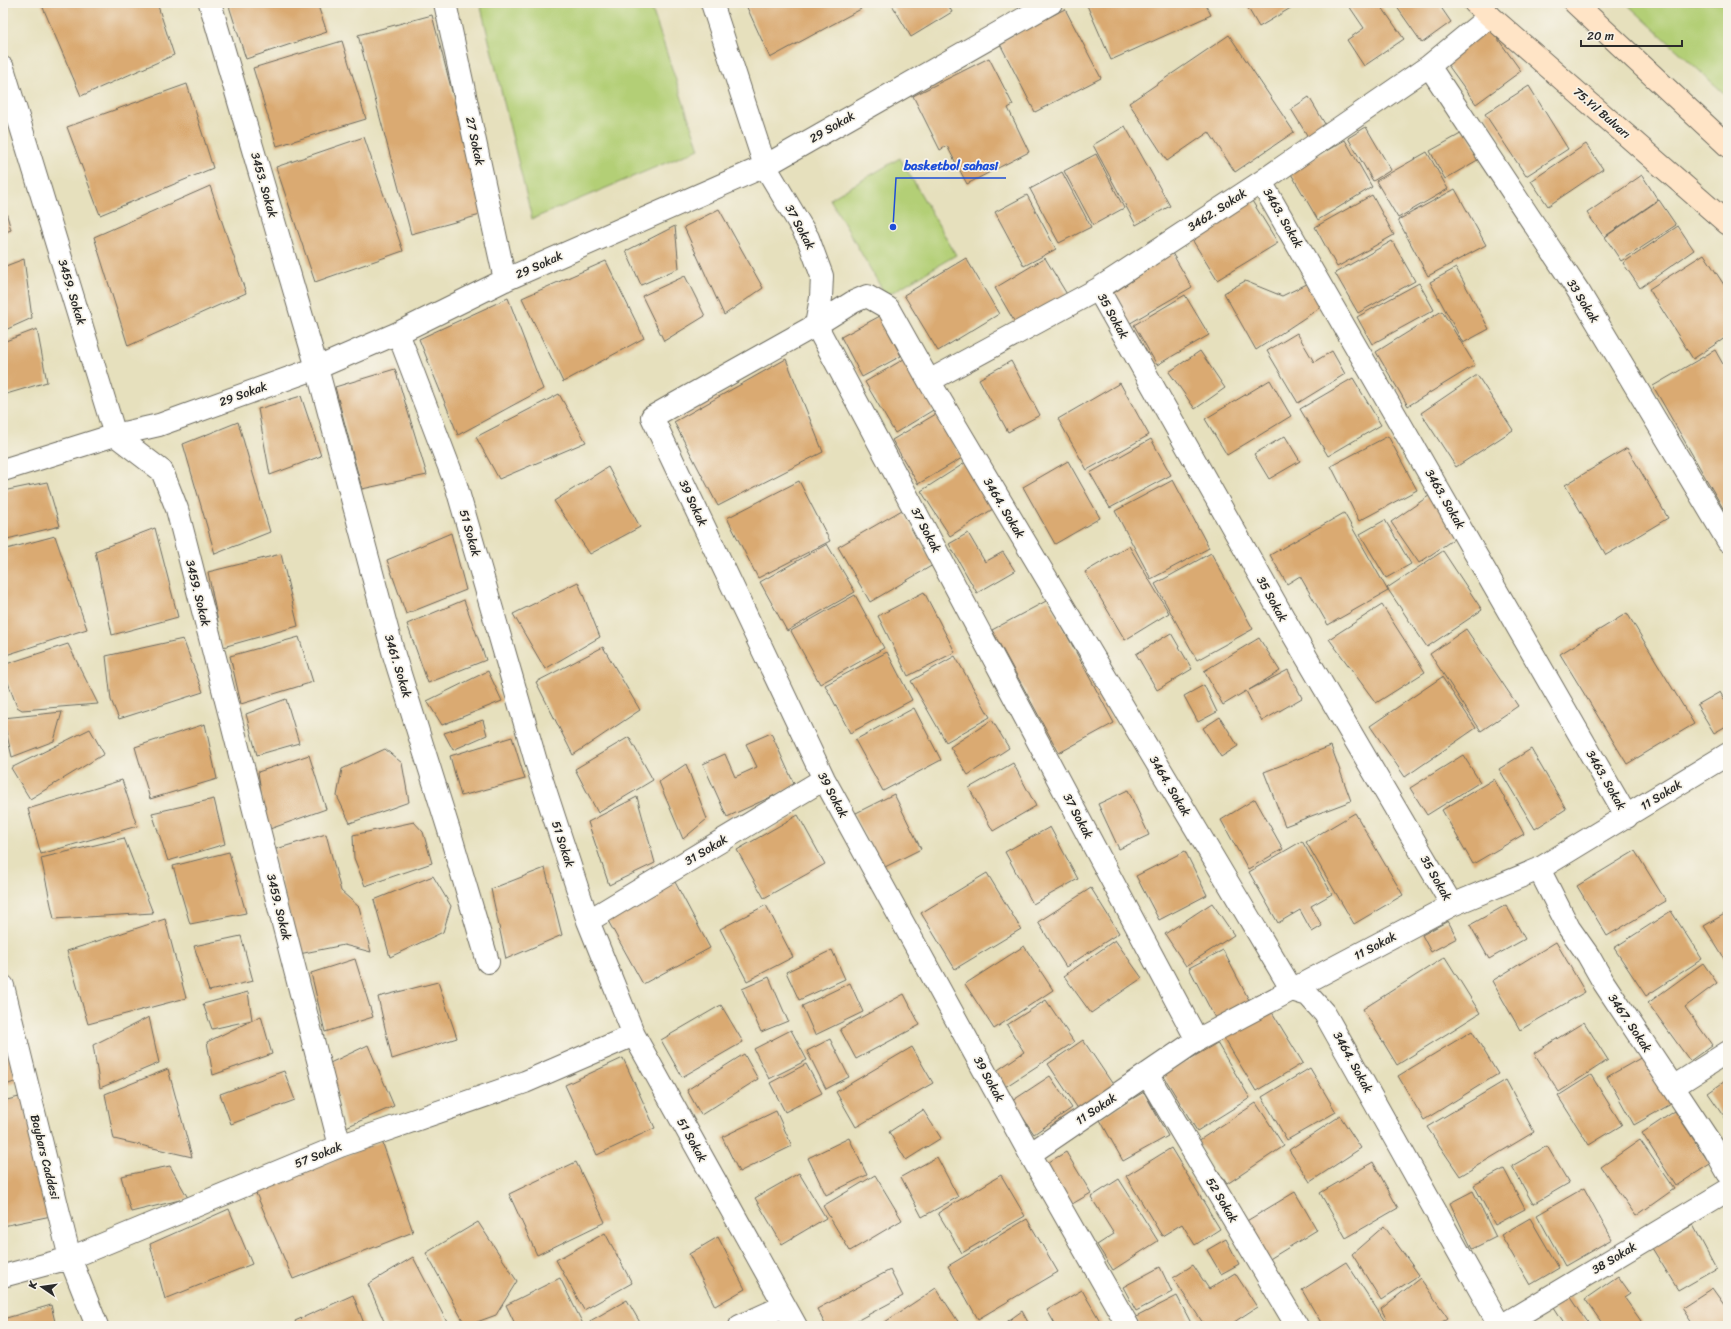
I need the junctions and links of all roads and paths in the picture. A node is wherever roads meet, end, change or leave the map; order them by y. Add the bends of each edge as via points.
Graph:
1 (210, 3) edge
2 (446, 3) edge
3 (712, 3) edge
4 (1051, 3) edge
5 (1575, 3) edge
6 (1482, 9) edge
7 (1429, 66) junction
8 (3, 68) edge
9 (1728, 146) edge
10 (765, 166) junction
11 (1262, 182) junction
12 (1728, 224) edge
13 (505, 280) junction
14 (1098, 289) junction
15 (816, 325) junction
16 (398, 333) junction
17 (317, 368) junction
18 (929, 381) junction
19 (115, 435) junction
20 (3, 470) edge
21 (1728, 541) edge
22 (1728, 754) edge
23 (824, 780) junction
24 (1627, 817) junction
25 (1539, 869) junction
26 (1452, 905) junction
27 (588, 921) junction
28 (488, 962) dead end
29 (3, 986) edge
30 (1292, 990) junction
31 (634, 1035) junction
32 (1197, 1040) junction
33 (1728, 1052) edge
34 (1147, 1074) junction
35 (1673, 1087) junction
36 (340, 1146) junction
37 (1030, 1154) junction
38 (1728, 1173) edge
39 (1728, 1190) edge
40 (70, 1258) junction
41 (3, 1276) edge
42 (784, 1306) junction
43 (97, 1326) edge
44 (740, 1326) edge
45 (796, 1326) edge
46 (1128, 1326) edge
47 (1297, 1326) edge
48 (1500, 1326) edge

1 - 17 street, 3453. Sokak
2 - 13 street, 27 Sokak
3 - 10 street, 37 Sokak
4 - 10 street, 29 Sokak
5 - 9 main road
6 - 7 street, 3462. Sokak
6 - 12 main road, 75.Yıl Bulvarı
7 - 11 street, 3462. Sokak
7 - 21 street, 33 Sokak via 1579,292
8 - 19 street, 3459. Sokak
10 - 13 street, 29 Sokak
10 - 15 street, 37 Sokak via 808,238 822,276
11 - 14 street, 3462. Sokak
11 - 24 street, 3463. Sokak
13 - 16 street, 29 Sokak
14 - 18 street, 3462. Sokak
14 - 26 street, 35 Sokak via 1291,631
15 - 18 street, 3464. Sokak via 867,296 888,308
15 - 23 street, 39 Sokak via 652,417
15 - 32 street, 37 Sokak
16 - 17 street, 29 Sokak
16 - 27 street, 51 Sokak via 456,485 537,765
17 - 19 street, 29 Sokak via 159,425
17 - 28 street, 3461. Sokak via 394,656
18 - 30 street, 3464. Sokak
19 - 20 street, 29 Sokak
19 - 36 street, 3459. Sokak via 162,471 177,509
22 - 24 street, 11 Sokak
23 - 27 street, 31 Sokak
23 - 37 street, 39 Sokak
24 - 25 street, 11 Sokak
25 - 26 street, 11 Sokak
25 - 35 street, 3467. Sokak via 1569,928
26 - 30 street, 11 Sokak
27 - 31 street, 51 Sokak
29 - 40 street, Baybars Caddesi
30 - 32 street, 11 Sokak
30 - 48 street, 3464. Sokak via 1308,995 1325,1014
31 - 36 street, 57 Sokak via 525,1082
31 - 42 street, 51 Sokak
32 - 34 street, 11 Sokak
33 - 35 street
34 - 37 street, 11 Sokak
34 - 47 street, 52 Sokak
35 - 38 street, 3467. Sokak
36 - 40 street, 57 Sokak
37 - 46 street, 39 Sokak
39 - 48 street, 38 Sokak
40 - 41 street, 57 Sokak
40 - 43 street, Baybars Caddesi
42 - 44 street
42 - 45 street, 51 Sokak

